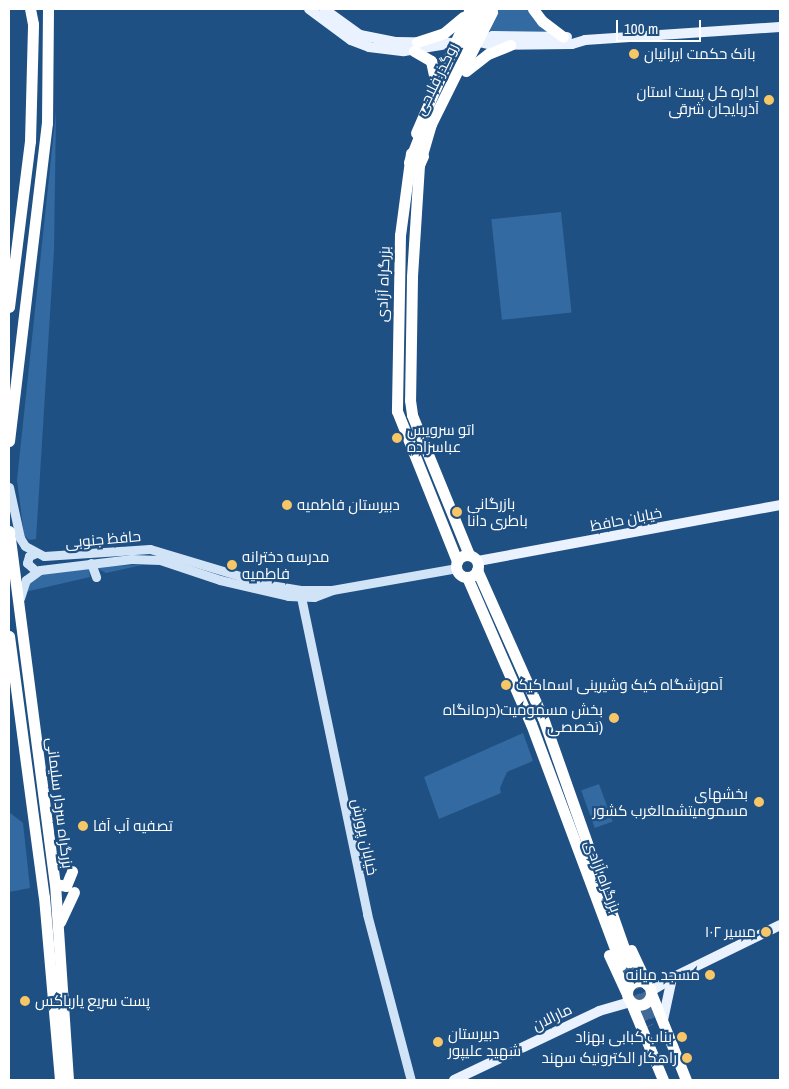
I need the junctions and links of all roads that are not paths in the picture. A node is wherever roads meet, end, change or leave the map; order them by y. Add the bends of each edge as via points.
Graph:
1 (32, 9) edge
2 (47, 9) edge
3 (309, 9) edge
4 (324, 9) edge
5 (472, 9) edge
6 (488, 9) edge
7 (493, 9) edge
8 (533, 9) edge
9 (780, 27) edge
10 (563, 37) junction
11 (585, 40) junction
12 (479, 42) junction
13 (450, 44) junction
14 (510, 45) junction
15 (416, 46) junction
16 (458, 79) junction
17 (436, 86) junction
18 (414, 164) junction
19 (9, 307) edge
20 (9, 441) edge
21 (9, 487) edge
22 (780, 505) edge
23 (9, 531) edge
24 (36, 554) junction
25 (475, 562) junction
26 (91, 563) junction
27 (457, 565) junction
28 (36, 571) junction
29 (467, 576) junction
30 (96, 577) dead end
31 (332, 590) junction
32 (301, 597) junction
33 (19, 604) junction
34 (9, 636) edge
35 (567, 823) junction
36 (582, 823) junction
37 (72, 871) dead end
38 (55, 884) junction
39 (74, 892) dead end
40 (59, 924) junction
41 (780, 925) edge
42 (640, 971) junction
43 (672, 978) junction
44 (620, 981) junction
45 (650, 990) junction
46 (628, 998) junction
47 (658, 1008) junction
48 (637, 1017) junction
49 (656, 1023) junction
50 (64, 1061) junction
51 (54, 1080) edge
52 (60, 1080) edge
53 (68, 1080) edge
54 (73, 1080) edge
55 (411, 1080) edge
56 (454, 1080) edge
57 (663, 1080) edge
58 (670, 1080) edge
59 (679, 1080) edge
60 (686, 1080) edge

1 - 19 highway via 30,141
2 - 20 highway via 47,123
3 - 15 main road via 351,40 369,47
4 - 15 main road via 360,36
5 - 13 highway, بزرگراه آزادی
5 - 15 highway via 444,33
5 - 18 highway, روگذر فلاحی, bridge
6 - 18 highway, روگذر فلاحی, bridge via 430,124
7 - 12 highway, بزرگراه آزادی
8 - 10 highway via 542,21
9 - 11 main road
10 - 11 main road
10 - 12 main road via 493,36
11 - 14 main road via 572,44
12 - 13 main road
12 - 14 main road via 492,46
12 - 16 highway, بزرگراه آزادی
13 - 15 main road
13 - 17 highway, بزرگراه آزادی
14 - 16 highway via 488,54
15 - 17 highway via 431,61 436,72
16 - 18 highway, بزرگراه آزادی
17 - 18 highway, بزرگراه آزادی via 417,128
18 - 25 highway, بزرگراه آزادی via 411,408
18 - 27 highway, بزرگراه آزادی via 398,271 397,411
21 - 24 main road via 20,538
22 - 25 main road, خیابان حافظ
23 - 33 highway, بزرگراه سردار سلیمانی
24 - 28 main road via 29,556 26,563
24 - 31 main road, حافظ جنوبی via 61,557 150,549 270,585 300,590
25 - 27 highway
25 - 29 highway
25 - 36 highway, بزرگراه آزادی via 543,718
26 - 28 main road, حافظ جنوبی
26 - 30 main road
26 - 32 main road, حافظ جنوبی via 160,560 254,589
27 - 29 highway
27 - 31 main road, حافظ جنوبی
28 - 33 main road via 22,586
29 - 35 highway, بزرگراه آزادی via 531,724
31 - 32 main road, حافظ جنوبی via 324,595
32 - 55 main road, خیابان پرورش via 367,914
33 - 38 highway, بزرگراه سردار سلیمانی
34 - 50 highway, بزرگراه سردار سلیمانی
35 - 36 highway, بزرگراه آزادی via 625,963
35 - 44 highway via 576,865
36 - 42 highway, بزرگراه آزادی
37 - 38 highway via 66,886
38 - 40 highway, بزرگراه سردار سلیمانی
39 - 40 highway
40 - 50 highway, بزرگراه سردار سلیمانی
41 - 43 main road
42 - 44 highway via 632,980
42 - 45 highway, بزرگراه آزادی
43 - 45 main road
43 - 49 main road
44 - 46 highway
45 - 46 highway via 644,1004
45 - 46 highway via 634,982
45 - 47 highway, بزرگراه آزادی
46 - 48 highway
46 - 56 main road, مارالان
47 - 48 highway via 644,1008
47 - 49 highway, بزرگراه آزادی
48 - 57 highway
49 - 58 highway
49 - 59 highway
49 - 60 highway
50 - 51 highway
50 - 52 highway, بزرگراه سردار سلیمانی
50 - 53 highway, بزرگراه سردار سلیمانی
50 - 54 highway

